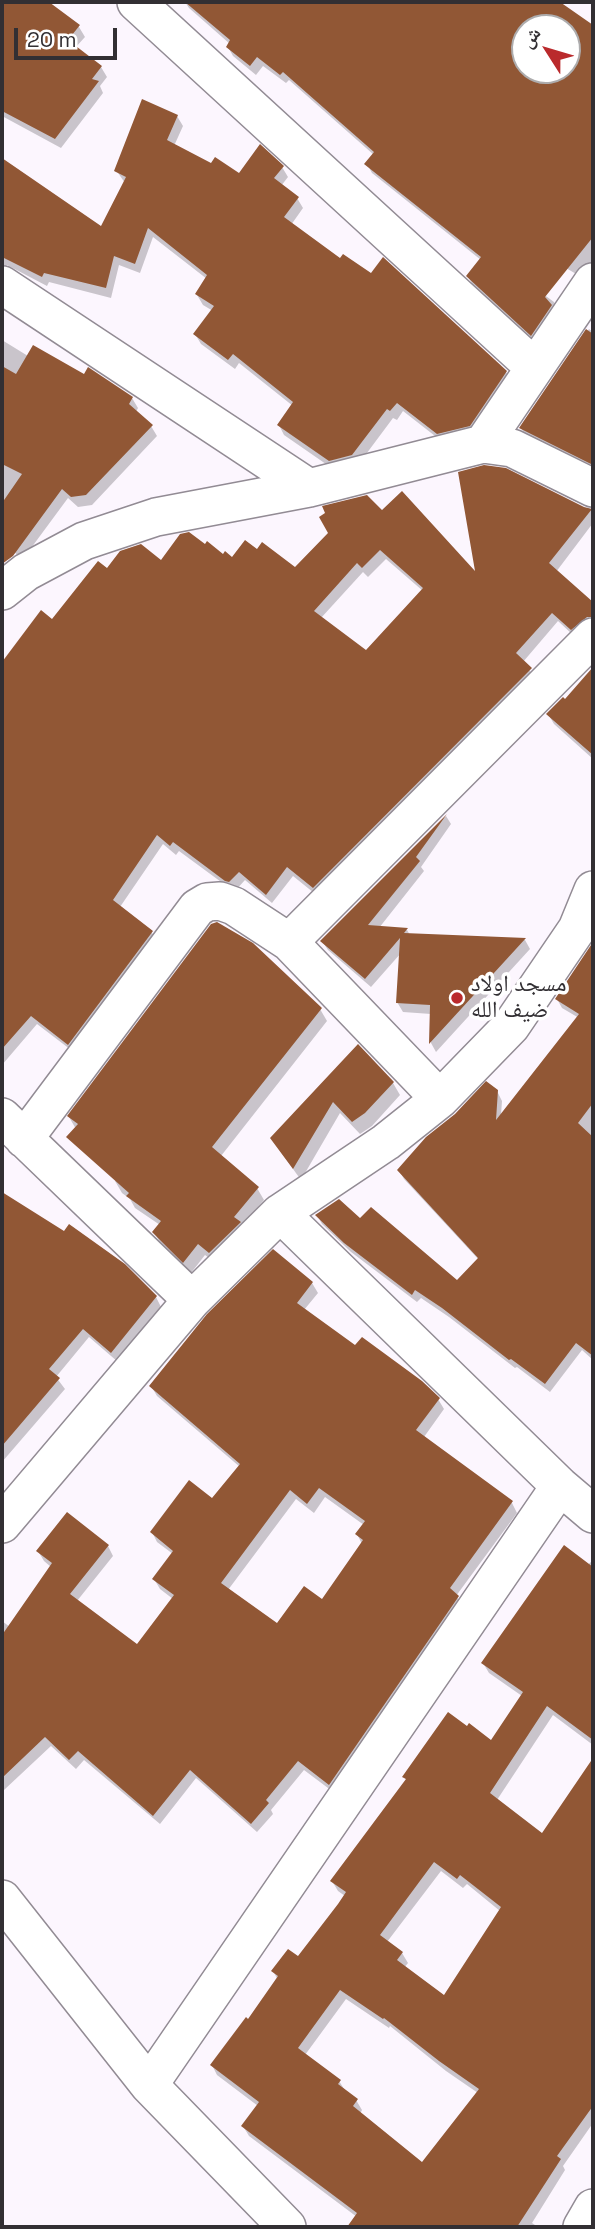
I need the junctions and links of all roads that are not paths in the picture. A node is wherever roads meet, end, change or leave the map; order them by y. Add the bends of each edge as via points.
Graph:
1 (136, 2) edge
2 (2, 285) edge
3 (588, 298) edge
4 (534, 367) junction
5 (483, 444) junction
6 (309, 488) junction
7 (593, 488) edge
8 (2, 590) edge
9 (593, 637) edge
10 (593, 890) edge
11 (289, 942) junction
12 (440, 1099) junction
13 (10, 1130) edge
14 (280, 1213) junction
15 (191, 1300) junction
16 (560, 1486) junction
17 (593, 1514) edge
18 (2, 1524) edge
19 (2, 1899) edge
20 (149, 2085) junction
21 (287, 2227) edge

1 - 4 street
2 - 6 street
3 - 4 street
4 - 5 street
5 - 6 street
5 - 7 street via 512,448
6 - 8 street via 144,521 84,541
9 - 11 street
10 - 12 street via 577,929 511,1026
11 - 12 street
11 - 13 street via 220,901 197,908
12 - 14 street via 386,1142
13 - 15 street
14 - 15 street
14 - 16 street
15 - 18 street
16 - 17 street
16 - 20 street
19 - 20 street
20 - 21 street

